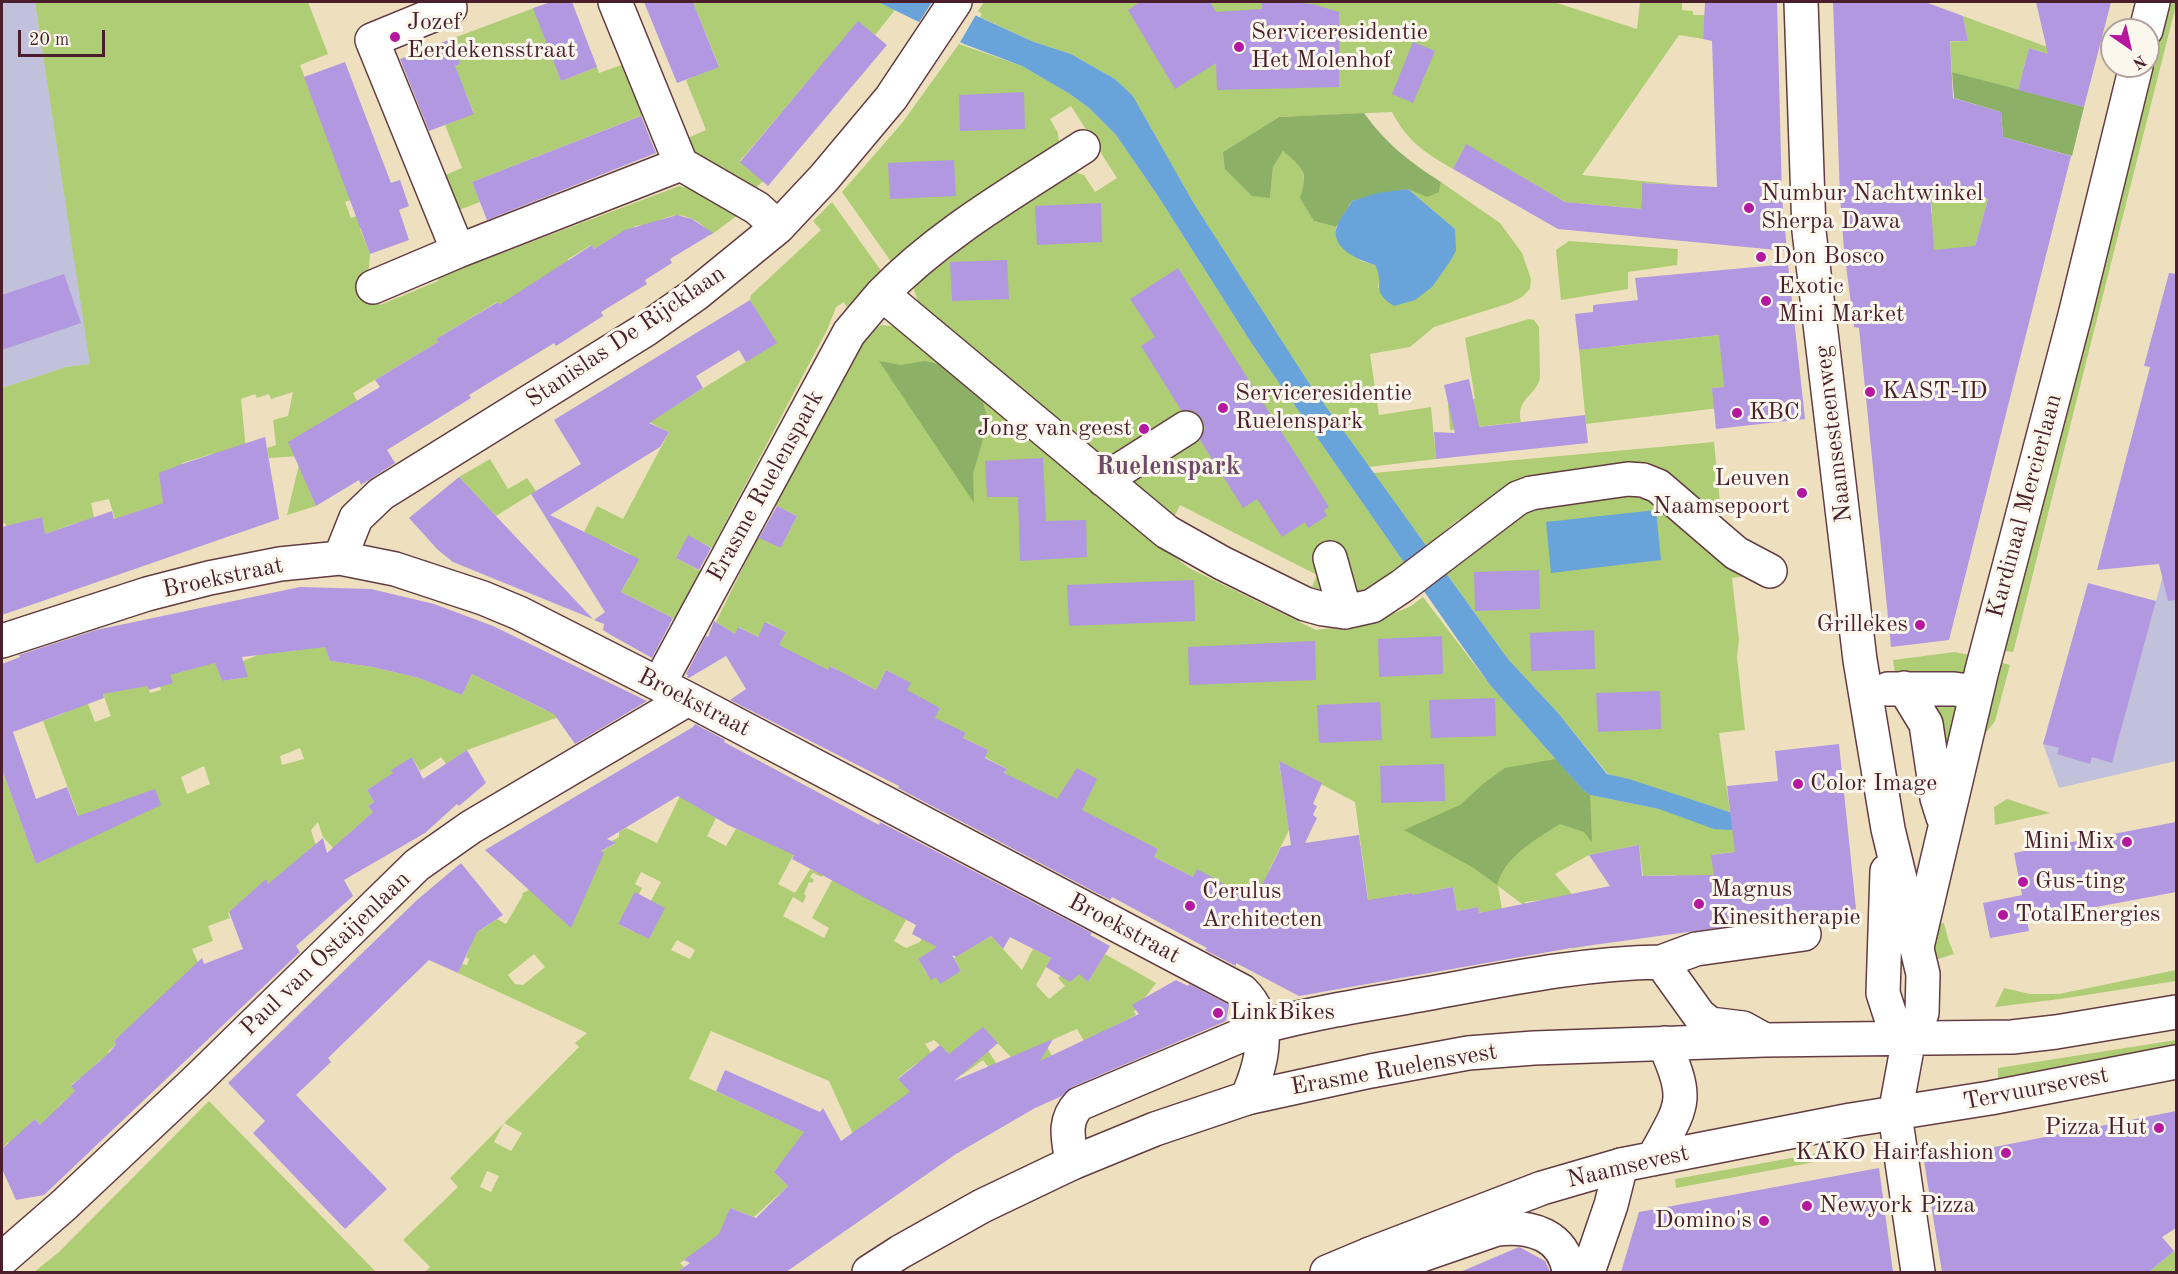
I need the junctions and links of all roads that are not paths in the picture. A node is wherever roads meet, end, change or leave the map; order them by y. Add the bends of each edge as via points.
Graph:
1 (615, 2) edge
2 (955, 2) edge
3 (1801, 2) edge
4 (2153, 2) edge
5 (450, 8) dead end
6 (2149, 18) edge
7 (2133, 78) edge
8 (1083, 147) dead end
9 (681, 164) junction
10 (778, 227) junction
11 (458, 251) junction
12 (373, 287) dead end
13 (882, 294) junction
14 (1186, 428) dead end
15 (1104, 480) junction
16 (340, 558) junction
17 (1330, 558) dead end
18 (1770, 571) dead end
19 (1345, 612) junction
20 (2, 641) edge
21 (659, 684) junction
22 (1904, 688) junction
23 (1865, 690) junction
24 (1977, 692) junction
25 (688, 699) junction
26 (1945, 824) junction
27 (1888, 829) junction
28 (1804, 934) dead end
29 (1917, 947) junction
30 (1661, 962) junction
31 (2176, 1011) edge
32 (1261, 1026) junction
33 (1910, 1038) junction
34 (1766, 1040) junction
35 (1664, 1043) junction
36 (2176, 1062) edge
37 (1247, 1098) junction
38 (1895, 1114) junction
39 (1653, 1159) junction
40 (1072, 1163) junction
41 (1621, 1165) junction
42 (1370, 1254) junction
43 (2, 1259) edge
44 (869, 1272) edge
45 (1327, 1272) edge
46 (1569, 1272) edge
47 (1588, 1272) edge
48 (1918, 1272) edge

1 - 9 street
2 - 10 street, Stanislas De Rijcklaan via 891,98
3 - 23 street, Naamsesteenweg via 1809,231
4 - 6 street
5 - 11 street via 372,40
7 - 24 street, Kardinaal Mercierlaan
8 - 13 street, Erasme Ruelenspark via 938,243
9 - 10 street via 757,208
9 - 11 street
10 - 16 street, Stanislas De Rijcklaan via 645,330 381,494 356,518
11 - 12 street
13 - 15 street
13 - 21 street, Erasme Ruelenspark via 849,333
14 - 15 street
15 - 19 street via 1167,532 1222,563 1305,604
16 - 20 street, Broekstraat via 280,564 209,578
16 - 21 street, Broekstraat via 395,569 483,598
17 - 19 street
18 - 19 street via 1736,554 1658,486 1636,479 1524,495 1372,606
21 - 25 street, Broekstraat
22 - 23 street
22 - 24 street
22 - 26 street via 1926,724 1937,798
23 - 27 street, Naamsesteenweg
24 - 26 street, Kardinaal Mercierlaan
25 - 32 street, Broekstraat via 1242,991 1252,1001
25 - 43 street, Paul van Ostaijenlaan via 471,827 417,865 197,1080
26 - 29 street, Kardinaal Mercierlaan
27 - 29 street, Naamsesteenweg
27 - 33 street, Naamsesteenweg via 1883,993 1892,1021
28 - 30 street via 1696,949
29 - 33 street, Naamsesteenweg via 1923,974 1922,1013
30 - 32 street via 1584,967
30 - 34 street, Erasme Ruelensvest via 1699,1015 1710,1024 1743,1028
31 - 33 street via 2012,1037
32 - 37 street, Broekstraat via 1262,1053
32 - 40 street via 1079,1104 1070,1113 1068,1126
33 - 34 street, Erasme Ruelensvest
33 - 38 street
34 - 35 street, Erasme Ruelensvest
35 - 37 street, Erasme Ruelensvest via 1468,1053
35 - 39 street via 1681,1089 1681,1104
36 - 38 street, Tervuursevest
37 - 40 street, Erasme Ruelensvest
38 - 39 street, Naamsevest
38 - 48 street
39 - 41 street, Naamsevest
40 - 44 street, Erasme Ruelensvest via 982,1206
41 - 42 street, Naamsevest via 1542,1188
41 - 47 street
42 - 45 street, Naamsevest
42 - 46 street via 1394,1260 1413,1258 1511,1227 1551,1239 1561,1247

